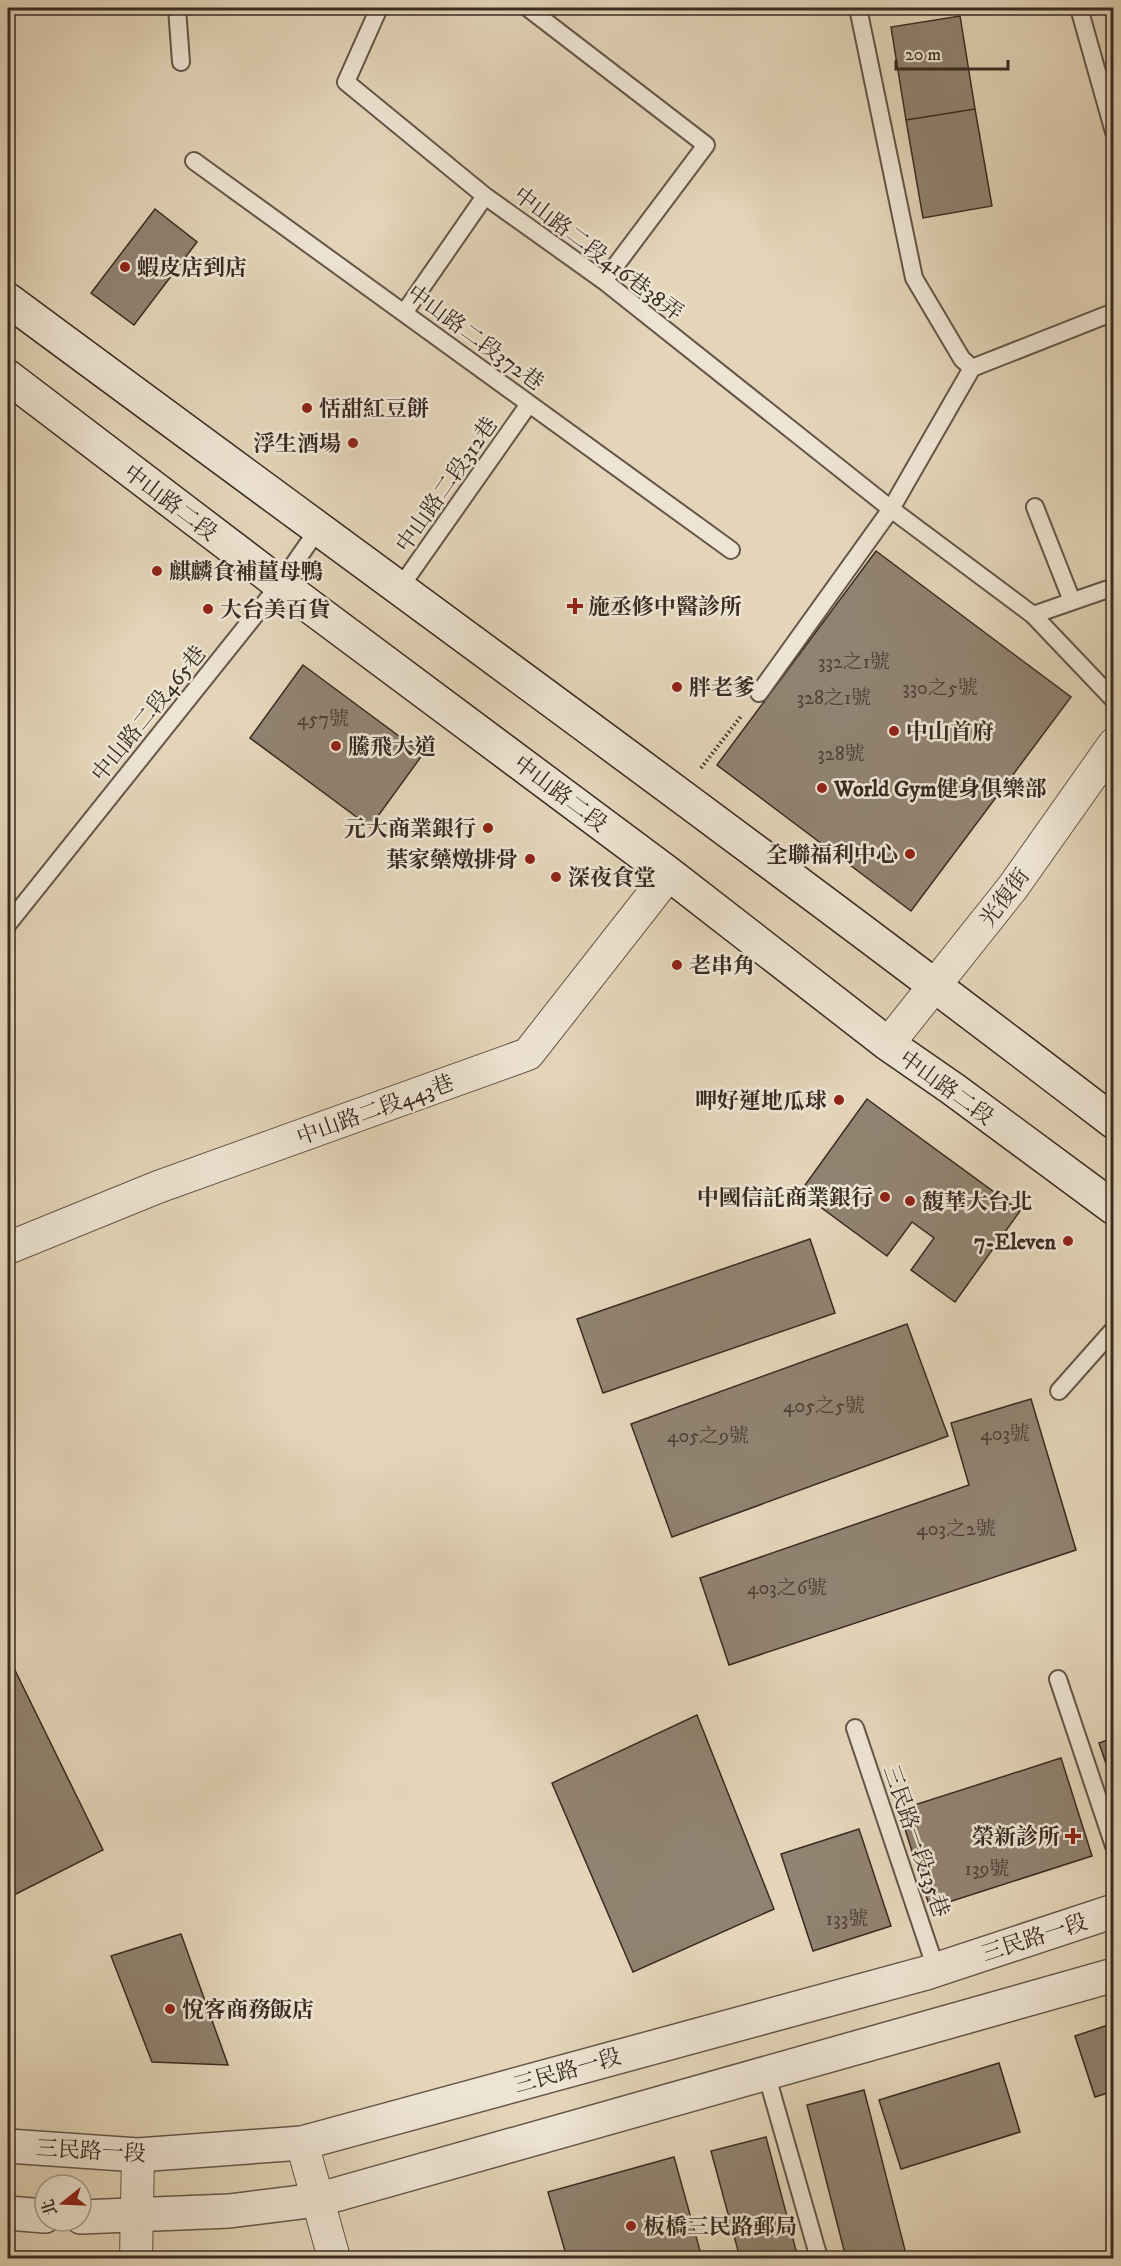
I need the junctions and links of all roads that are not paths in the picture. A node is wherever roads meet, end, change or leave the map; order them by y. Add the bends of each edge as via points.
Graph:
1 (177, 8) edge
2 (379, 8) edge
3 (528, 8) edge
4 (858, 8) edge
5 (1078, 8) edge
6 (181, 63) dead end
7 (1113, 132) edge
8 (194, 161) dead end
9 (484, 196) junction
10 (604, 281) junction
11 (8, 300) edge
12 (1113, 312) edge
13 (404, 313) junction
14 (967, 364) junction
15 (8, 377) edge
16 (529, 404) junction
17 (1035, 507) dead end
18 (891, 509) junction
19 (320, 528) junction
20 (731, 550) dead end
21 (280, 584) junction
22 (1113, 587) edge
23 (399, 589) junction
24 (1072, 601) junction
25 (1033, 615) junction
26 (759, 693) road end
27 (1113, 700) edge
28 (1113, 744) edge
29 (669, 874) junction
30 (8, 924) edge
31 (936, 986) junction
32 (888, 1044) junction
33 (1113, 1122) edge
34 (1113, 1208) edge
35 (8, 1248) edge
36 (1113, 1329) edge
37 (1059, 1391) dead end
38 (1058, 1679) dead end
39 (855, 1728) dead end
40 (1113, 1846) edge
41 (1113, 1911) edge
42 (936, 1969) junction
43 (1113, 1975) edge
44 (766, 2073) junction
45 (302, 2143) junction
46 (8, 2146) edge
47 (138, 2155) junction
48 (317, 2200) junction
49 (8, 2213) edge
50 (137, 2214) junction
51 (33, 2215) edge
52 (93, 2216) edge
53 (136, 2259) edge
54 (334, 2259) edge
55 (819, 2259) edge

1 - 6 lane
2 - 9 lane, 中山路二段416巷38弄 via 346,82
3 - 10 lane via 706,145
4 - 14 lane via 914,278
5 - 7 lane
8 - 13 lane, 中山路二段372巷
9 - 10 lane, 中山路二段416巷38弄
9 - 13 lane
10 - 18 lane, 中山路二段416巷38弄
11 - 19 main road
12 - 14 lane
13 - 16 lane, 中山路二段372巷
14 - 18 lane
15 - 21 main road, 中山路二段
16 - 20 lane, 中山路二段372巷
16 - 23 lane, 中山路二段312巷
17 - 24 lane
18 - 25 lane, 中山路二段416巷38弄
18 - 26 lane
19 - 21 lane, 中山路二段465巷
19 - 23 main road
21 - 29 main road, 中山路二段
21 - 30 lane, 中山路二段465巷
22 - 24 lane
23 - 31 main road
24 - 25 lane
25 - 27 lane, 中山路二段416巷38弄
28 - 31 street, 光復街 via 1013,887
29 - 32 main road, 中山路二段
29 - 35 street, 中山路二段443巷 via 528,1054 158,1187
31 - 32 street, 光復街
31 - 33 main road
32 - 34 main road, 中山路二段
36 - 37 lane
38 - 40 lane
39 - 42 lane, 三民路一段135巷
41 - 42 main road, 三民路一段
42 - 45 main road, 三民路一段
43 - 44 main road
44 - 48 main road
44 - 55 lane
45 - 47 main road, 三民路一段
45 - 48 street
46 - 47 main road, 三民路一段
47 - 50 street
48 - 50 main road via 229,2211
48 - 54 street
49 - 51 main road
50 - 52 main road
50 - 53 street

